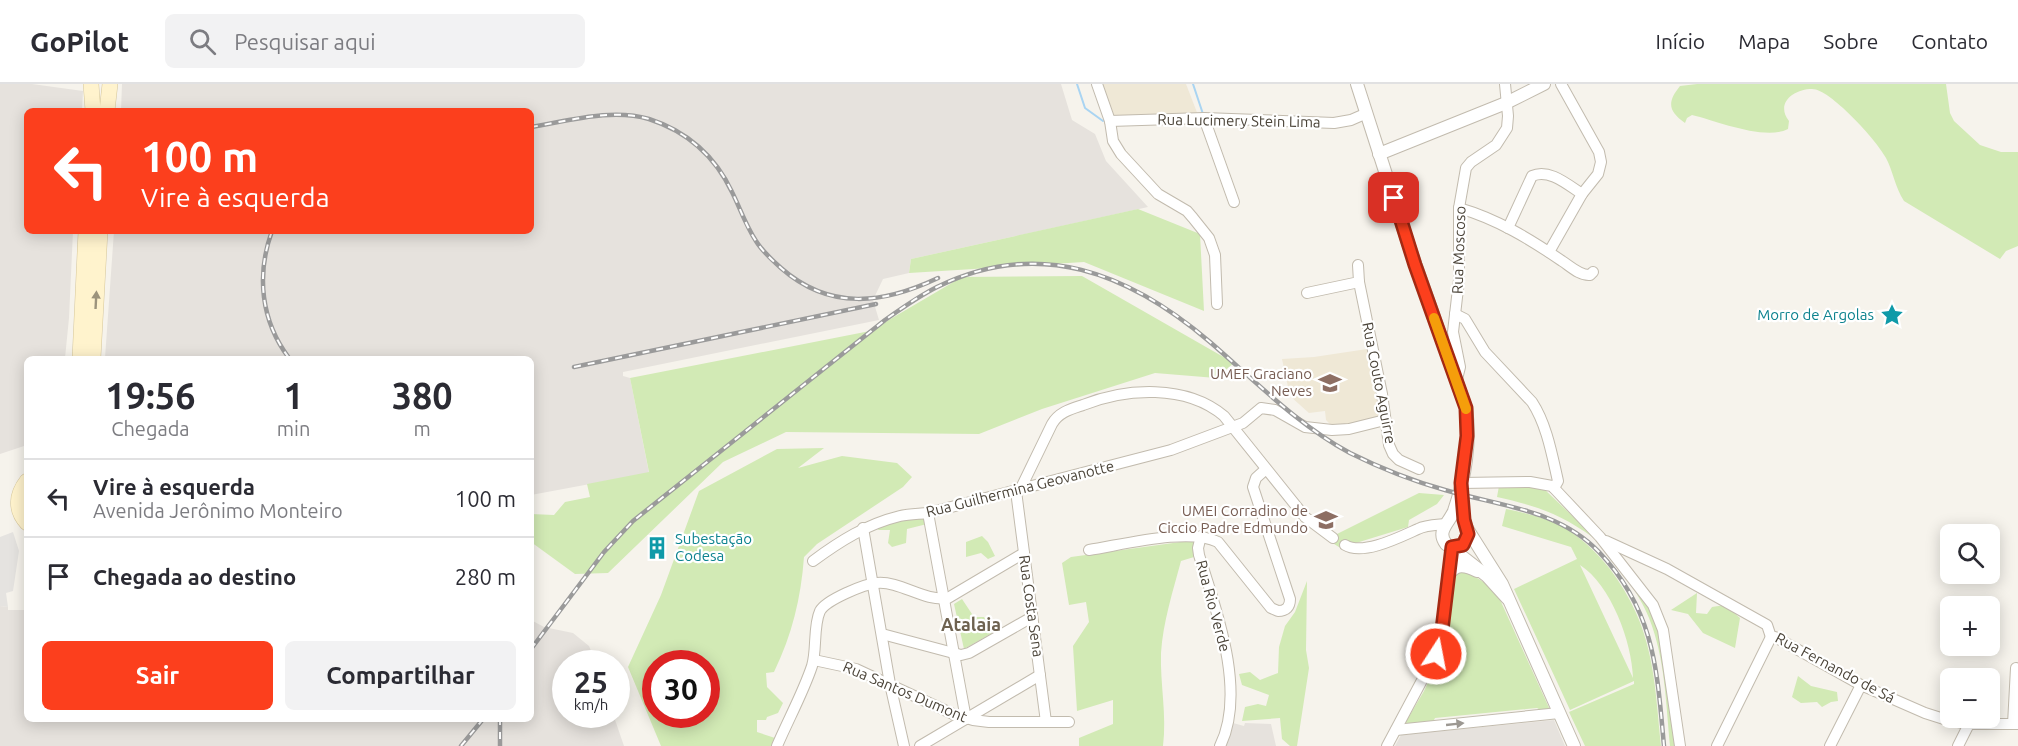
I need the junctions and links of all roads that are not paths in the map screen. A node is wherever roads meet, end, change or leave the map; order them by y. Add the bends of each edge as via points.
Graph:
1 (92, 84) edge
2 (110, 84) edge
3 (1097, 84) edge
4 (1357, 84) edge
5 (1505, 84) edge
6 (1544, 84) edge
7 (1555, 84) edge
8 (1561, 84) edge
9 (1506, 104) junction
10 (93, 108) edge
11 (107, 108) edge
12 (1367, 113) junction
13 (1204, 118) junction
14 (1575, 120) dead end
15 (1110, 121) junction
16 (1380, 154) junction
17 (1582, 194) junction
18 (1234, 202) dead end
19 (1459, 208) junction
20 (1508, 228) junction
21 (87, 234) edge
22 (100, 234) edge
23 (1549, 252) junction
24 (1358, 265) dead end
25 (1593, 272) dead end
26 (1359, 282) junction
27 (1307, 293) dead end
28 (1217, 304) dead end
29 (1455, 314) junction
30 (80, 356) edge
31 (93, 356) edge
32 (1457, 379) junction
33 (1385, 420) junction
34 (1233, 426) junction
35 (1266, 469) junction
36 (1419, 469) dead end
37 (1461, 483) junction
38 (24, 486) edge
39 (1554, 488) junction
40 (1018, 490) junction
41 (928, 513) junction
42 (24, 519) edge
43 (1446, 524) junction
44 (1466, 527) junction
45 (863, 528) junction
46 (1412, 532) junction
47 (1201, 536) junction
48 (1333, 538) dead end
49 (1604, 541) junction
50 (1345, 545) dead end
51 (1448, 545) junction
52 (1089, 550) dead end
53 (1024, 553) junction
54 (813, 561) dead end
55 (1448, 576) junction
56 (1487, 576) junction
57 (873, 583) junction
58 (1507, 598) junction
59 (944, 599) junction
60 (1032, 617) junction
61 (882, 634) junction
62 (1771, 637) junction
63 (955, 655) junction
64 (814, 660) junction
65 (2016, 668) dead end
66 (1040, 675) junction
67 (890, 684) junction
68 (1861, 685) junction
69 (1559, 713) junction
70 (966, 718) junction
71 (1940, 718) edge
72 (1046, 722) junction
73 (1068, 722) dead end
74 (2015, 724) edge
75 (1967, 728) edge
76 (1396, 729) junction
77 (777, 746) edge
78 (904, 746) edge
79 (920, 746) edge
80 (1220, 746) edge
81 (1387, 746) edge
82 (1575, 746) edge
83 (1680, 746) edge
84 (1717, 746) edge
85 (1830, 746) edge
86 (1958, 746) edge

1 - 10 main road
2 - 11 main road
3 - 15 street
4 - 12 street
5 - 9 street, Rua Moscoso
6 - 9 street
7 - 14 street
8 - 17 street via 1601,162 1598,174
9 - 16 street
9 - 19 street, Rua Moscoso via 1507,128 1496,145 1466,168
12 - 13 street, Rua Lucimery Stein Lima via 1334,123
12 - 16 street
13 - 15 street, Rua Lucimery Stein Lima
13 - 18 street
15 - 28 street via 1116,148 1129,164 1158,194 1187,211 1209,238 1215,255
16 - 32 street
17 - 20 street via 1548,174 1538,173 1532,176
17 - 23 street
19 - 20 street
19 - 29 street, Rua Moscoso
20 - 23 street
21 - 30 main road
31 -> 22 main road
23 - 25 street via 1583,275
24 - 26 street, Rua Couto Aguirre
26 - 27 street
26 - 33 street, Rua Couto Aguirre
29 - 32 street via 1454,337 1460,367
29 - 39 street, Rua Moscoso via 1465,319 1485,352 1535,405 1558,481
32 - 37 street via 1468,428
33 - 34 street, Rua Guilhermina Geovanotte via 1342,430 1305,427 1268,408
33 - 36 street, Rua Couto Aguirre via 1394,454
34 - 35 street
34 - 40 street, Rua Guilhermina Geovanotte via 1152,456
34 - 40 street via 1208,405 1167,393 1136,392 1100,399 1056,417
35 - 47 street via 1253,487 1290,598 1288,608 1271,608 1218,542
35 - 48 street via 1305,517
37 - 39 street via 1530,482
37 - 43 street
37 - 44 street
38 - 42 main road via 18,503
39 - 49 street
40 - 41 street, Rua Guilhermina Geovanotte
40 - 53 street, Rua Costa Sena
41 - 45 street, Rua Guilhermina Geovanotte via 899,516
41 - 59 street
43 - 44 street via 1456,521
43 - 46 street
43 - 51 street via 1442,533
44 - 51 street via 1467,541 1461,546
44 - 58 street
45 - 54 street, Rua Guilhermina Geovanotte
45 - 57 street
46 - 50 street via 1359,549
46 - 51 street via 1427,533
47 - 52 street
47 - 80 street, Rua Rio Verde via 1199,555 1219,619 1228,666 1228,719
49 - 62 street, Rua Fernando de Sá via 1667,569 1767,625
49 - 83 street via 1659,616
51 - 55 street
51 - 56 street
53 - 59 street
53 - 60 street, Rua Costa Sena
55 - 56 street via 1461,566
55 - 76 street via 1436,654
56 - 58 street
57 - 59 street
57 - 61 street
57 - 64 street via 822,608
58 - 69 street
59 - 63 street
60 - 63 street via 969,653
60 - 66 street, Rua Costa Sena
61 - 63 street
61 - 67 street
62 - 68 street, Rua Fernando de Sá
62 - 84 street
63 - 70 street
64 - 67 street, Rua Santos Dumont via 848,666
64 - 77 street
65 - 74 street
66 - 70 street
66 - 72 street, Rua Costa Sena
67 - 70 street, Rua Santos Dumont
67 - 78 street
68 - 71 street, Rua Fernando de Sá
68 - 85 street
76 -> 69 street
69 - 82 street
70 - 72 street, Rua Santos Dumont via 989,723
70 - 79 street
72 - 73 street, Rua Santos Dumont
75 - 86 street
76 - 81 street

